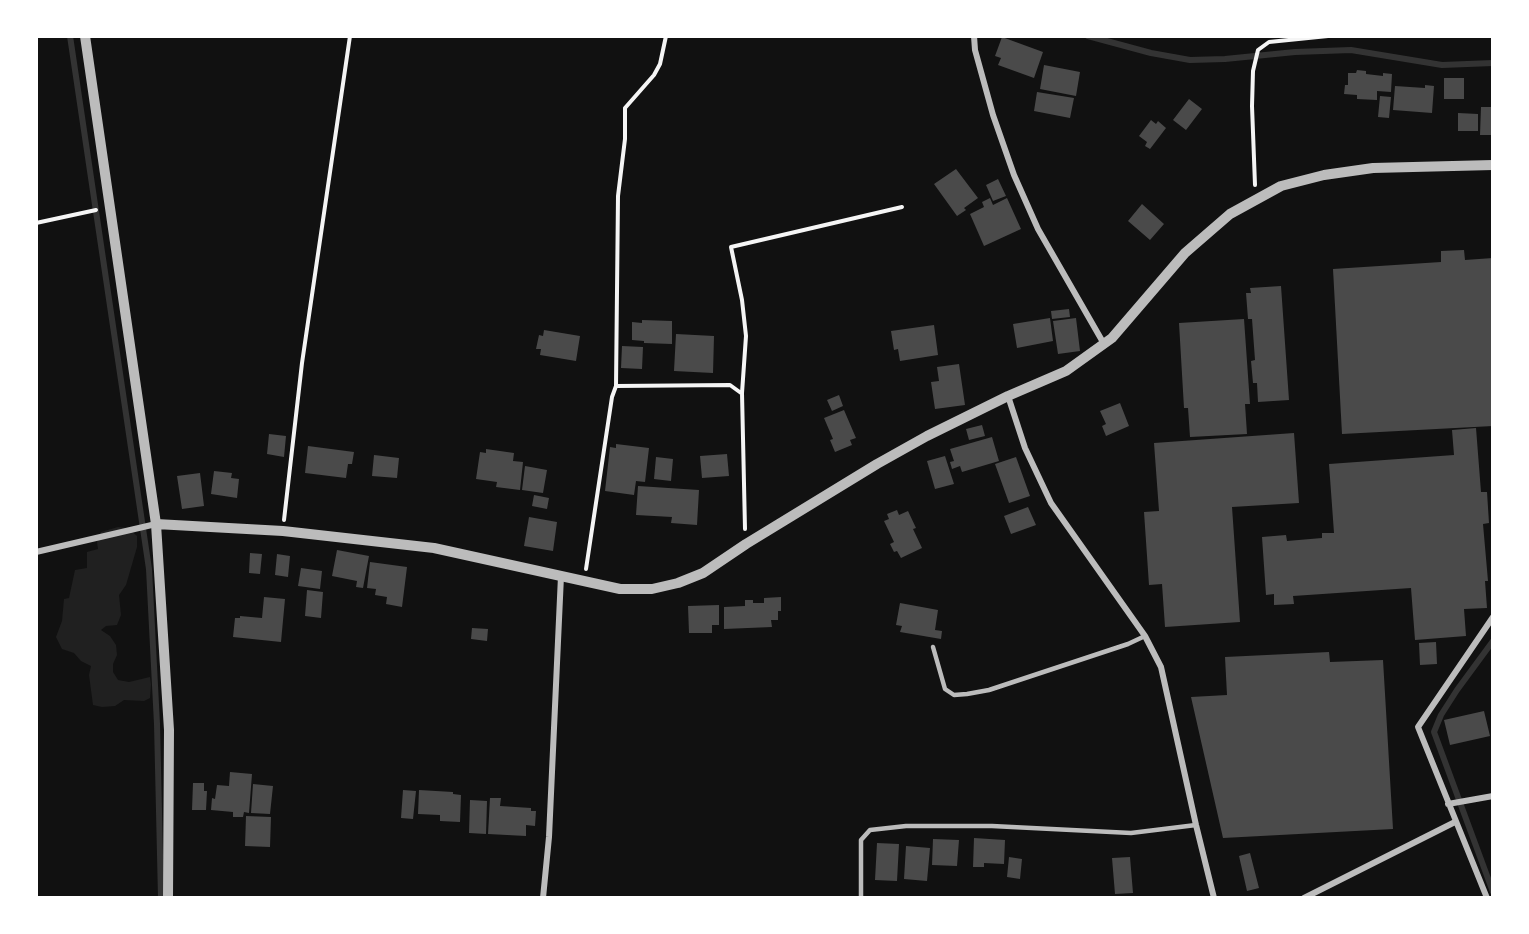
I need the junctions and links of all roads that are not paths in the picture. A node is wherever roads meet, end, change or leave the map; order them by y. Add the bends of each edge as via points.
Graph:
1 (85, 36) edge
2 (974, 36) edge
3 (1493, 165) edge
4 (1104, 344) junction
5 (1008, 396) junction
6 (156, 524) junction
7 (36, 552) edge
8 (561, 576) junction
9 (1493, 616) edge
10 (1145, 636) junction
11 (933, 647) dead end
12 (1493, 795) edge
13 (1448, 804) junction
14 (1455, 822) junction
15 (1196, 825) junction
16 (168, 898) edge
17 (543, 898) edge
18 (861, 898) edge
19 (1215, 898) edge
20 (1304, 898) edge
21 (1487, 898) edge

1 - 6 street
2 - 4 street via 993,115 1014,175 1038,229
3 - 4 street via 1373,168 1281,186 1230,214 1185,254
4 - 5 street via 1066,371
5 - 8 street via 878,464 703,573 652,589 620,589
5 - 10 street via 1025,448 1051,503
6 - 7 street
6 - 8 street via 283,531 434,548
6 - 16 street via 169,730
8 - 17 street
9 - 13 street via 1418,727
10 - 11 lane via 989,690 954,695 945,689
10 - 15 street via 1161,667
12 - 13 street
13 - 14 street
14 - 20 street
14 - 21 street
15 - 18 lane via 1131,833 992,826 870,830 861,840
15 - 19 street

